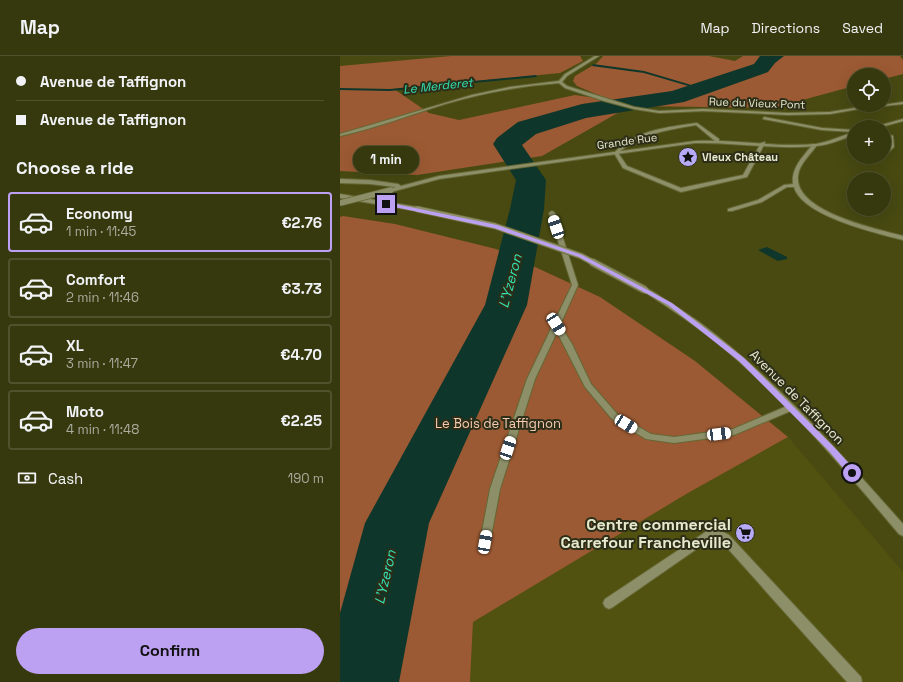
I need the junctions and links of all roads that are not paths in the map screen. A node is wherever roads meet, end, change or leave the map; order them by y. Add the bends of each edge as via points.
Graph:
1 (596, 56) edge
2 (560, 82) junction
3 (903, 103) edge
4 (891, 104) edge
5 (847, 110) edge
6 (723, 111) junction
7 (903, 120) edge
8 (891, 123) edge
9 (847, 131) edge
10 (340, 135) edge
11 (847, 135) edge
12 (891, 137) edge
13 (717, 140) junction
14 (763, 143) junction
15 (815, 145) junction
16 (891, 148) edge
17 (616, 153) junction
18 (340, 181) edge
19 (795, 185) junction
20 (403, 187) junction
21 (340, 196) edge
22 (340, 204) edge
23 (730, 210) dead end
24 (552, 213) dead end
25 (903, 238) edge
26 (556, 324) junction
27 (790, 408) junction
28 (903, 531) edge
29 (485, 542) dead end
30 (609, 603) dead end
31 (856, 682) edge

1 - 2 street via 566,75
2 - 6 street, Rue du Vieux Pont via 566,87 634,108 659,112
2 - 10 street via 460,99
3 - 4 street
5 - 6 street, Rue du Vieux Pont via 788,114
6 - 9 street
7 - 8 street
11 - 15 street, Grande Rue via 833,142
12 - 16 street
13 - 14 street, Grande Rue
13 - 17 street, Grande Rue
13 - 17 street via 697,124 637,137 625,143
14 - 15 street, Grande Rue
14 - 17 street via 745,176 681,190 625,167
15 - 19 street via 795,175
17 - 20 street, Grande Rue via 439,178
18 - 20 street, Grande Rue
19 - 23 street via 786,186 760,201
19 - 25 street via 805,201 829,215
20 - 22 street, Grande Rue, bridge
21 - 27 street, Avenue de Taffignon, bridge via 495,226 580,256 670,304 742,360
24 - 26 street via 575,285
26 - 27 street via 588,385 615,417 649,438 674,440 734,432
26 - 29 street via 531,379 497,482
27 - 28 street, Avenue de Taffignon via 832,449
30 - 31 street via 713,532 725,538

